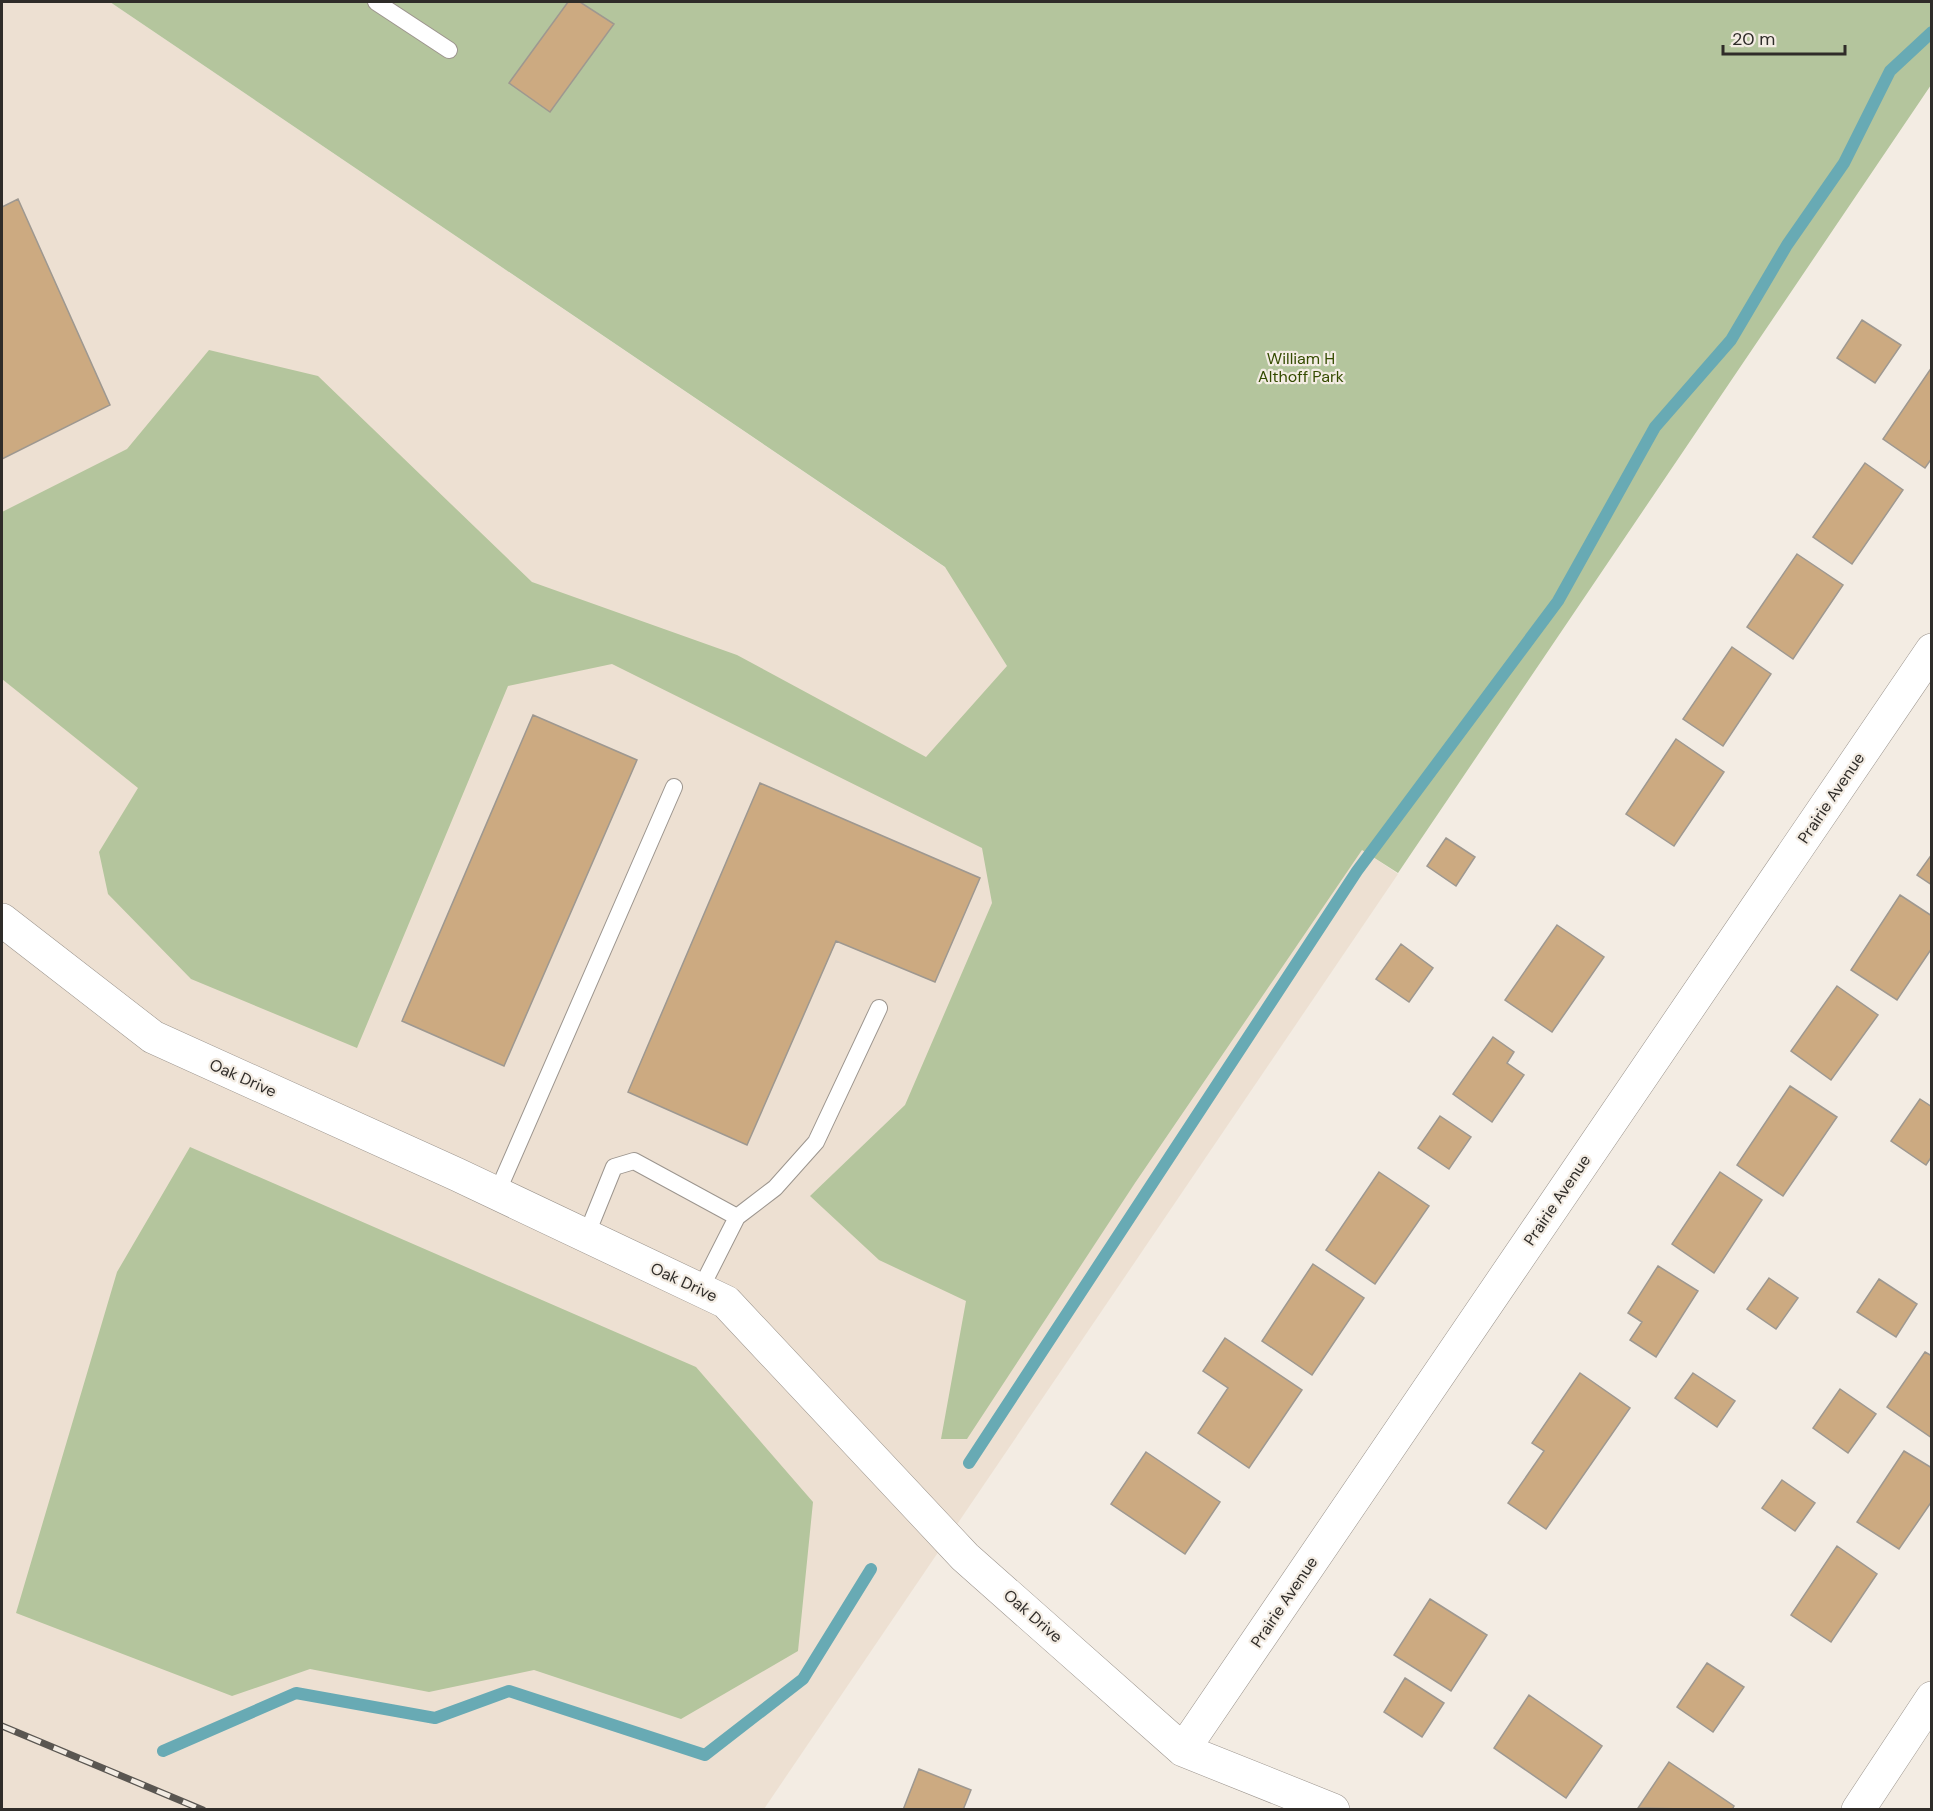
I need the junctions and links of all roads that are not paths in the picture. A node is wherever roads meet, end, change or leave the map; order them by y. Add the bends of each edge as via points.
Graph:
1 (376, 2) edge
2 (449, 50) dead end
3 (1932, 650) edge
4 (675, 787) dead end
5 (2, 920) edge
6 (879, 1008) dead end
7 (497, 1193) junction
8 (737, 1217) junction
9 (586, 1236) junction
10 (700, 1290) junction
11 (1932, 1698) edge
12 (1183, 1750) junction
13 (1333, 1809) edge
14 (1858, 1809) edge

1 - 2 lane
3 - 12 street, Prairie Avenue
4 - 7 lane
5 - 7 street, Oak Drive via 153,1037
6 - 8 lane via 816,1142 775,1188
7 - 9 street, Oak Drive
8 - 9 lane via 634,1161 614,1167
8 - 10 lane
9 - 10 street, Oak Drive
10 - 12 street, Oak Drive via 726,1302 965,1557
11 - 14 street
12 - 13 street, Oak Drive

